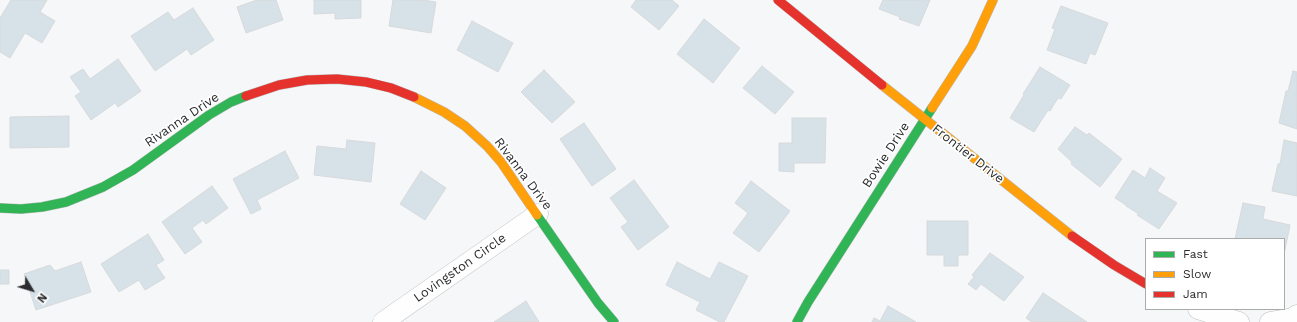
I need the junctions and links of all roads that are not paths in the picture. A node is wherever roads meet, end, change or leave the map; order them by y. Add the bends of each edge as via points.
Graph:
1 (778, 0) edge
2 (993, 0) edge
3 (925, 120) junction
4 (0, 208) edge
5 (538, 214) junction
6 (1145, 283) edge
7 (1201, 310) edge
8 (1294, 319) edge
9 (383, 322) edge
10 (614, 322) edge
11 (798, 322) edge
12 (1239, 322) edge
13 (1270, 322) edge

1 - 3 street, Frontier Drive
2 - 3 street, Bowie Drive via 972,46
3 - 6 street, Frontier Drive via 1081,243
3 - 11 street, Bowie Drive via 808,302
4 - 5 street, Rivanna Drive via 42,207 83,196 133,170 231,102 279,85 307,80 336,79 391,88 418,98 465,126 501,162
5 - 9 street, Lovingston Circle
5 - 10 street, Rivanna Drive via 598,304
7 - 12 street
8 - 13 street

